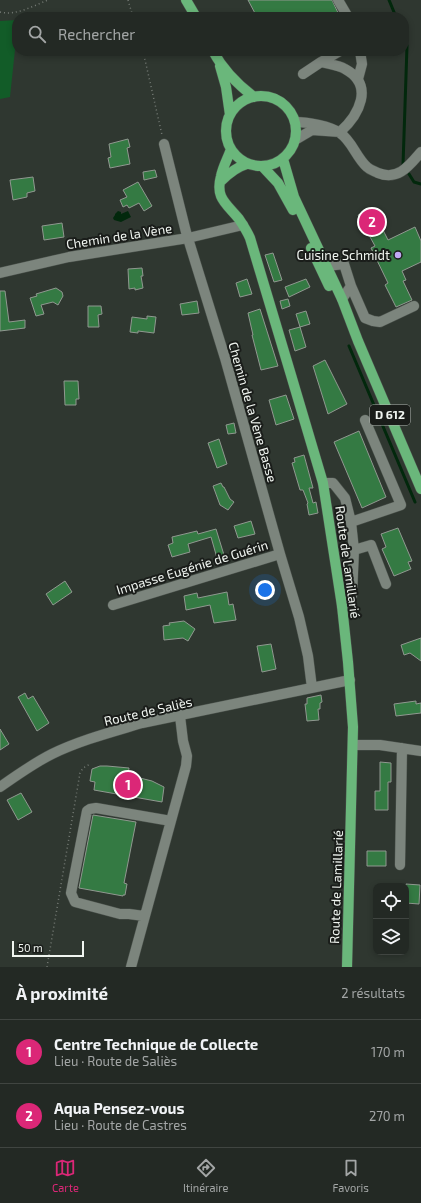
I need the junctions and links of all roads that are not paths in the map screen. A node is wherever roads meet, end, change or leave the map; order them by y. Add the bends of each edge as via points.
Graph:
1 (186, 0) edge
2 (338, 0) edge
3 (193, 12) edge
4 (345, 12) edge
5 (216, 56) edge
6 (331, 56) edge
7 (361, 56) edge
8 (219, 62) junction
9 (321, 62) junction
10 (303, 74) dead end
11 (358, 79) junction
12 (254, 97) junction
13 (230, 114) junction
14 (295, 122) junction
15 (340, 132) junction
16 (295, 140) junction
17 (164, 144) road end
18 (231, 149) junction
19 (421, 152) edge
20 (283, 159) junction
21 (247, 164) junction
22 (263, 167) junction
23 (220, 182) junction
24 (243, 225) junction
25 (188, 238) junction
26 (327, 266) junction
27 (0, 273) edge
28 (351, 286) junction
29 (342, 299) junction
30 (414, 306) dead end
31 (358, 341) junction
32 (365, 420) dead end
33 (323, 483) junction
34 (421, 489) edge
35 (351, 522) junction
36 (354, 550) junction
37 (280, 554) junction
38 (386, 584) dead end
39 (113, 606) dead end
40 (342, 606) junction
41 (350, 680) junction
42 (312, 688) junction
43 (180, 716) junction
44 (353, 745) junction
45 (402, 748) junction
46 (421, 751) edge
47 (0, 787) edge
48 (171, 821) junction
49 (400, 866) dead end
50 (144, 916) junction
51 (131, 967) edge
52 (347, 967) edge

1 - 3 main road
2 - 4 street
5 - 8 main road
6 - 9 street
7 - 11 street via 362,64
8 - 12 main road via 235,82
8 - 13 main road
9 - 10 street
9 - 11 street via 344,69
11 - 15 street via 361,90 359,109
12 - 13 main road via 240,104
12 - 14 main road via 264,96 284,104
13 - 18 main road via 226,130
14 - 15 street via 306,122
14 - 16 main road
15 - 16 street via 312,130
15 - 19 street via 367,168 383,175 399,174
16 - 20 main road
17 - 25 street, Chemin de la Vène Basse
18 - 21 main road
18 - 23 main road
20 - 22 main road
20 - 26 main road, D 612 via 294,197
21 - 22 main road
21 - 23 main road via 232,171
22 - 31 main road, D 612 via 278,183 288,200
23 - 24 main road, Route de Lamillarié via 222,199
24 - 25 street, Chemin de la Vène
24 - 33 main road, Route de Lamillarié via 259,267
25 - 27 street, Chemin de la Vène via 70,257
25 - 37 street, Chemin de la Vène Basse
26 - 28 street via 344,264
26 - 29 main road, D 612
28 - 29 street
28 - 30 street via 366,318 373,321 380,322
29 - 31 main road, D 612
31 - 34 main road, D 612
32 - 35 street via 400,505
33 - 35 street via 333,483 345,498
33 - 40 main road, Route de Lamillarié
35 - 36 street
36 - 38 street via 372,545
36 - 40 street via 352,596
37 - 39 street, Impasse Eugénie de Guérin
37 - 42 street, Chemin de la Vène Basse via 304,637
40 - 41 main road, Route de Lamillarié
41 - 42 street, Route de Saliès
41 - 44 main road, Route de Lamillarié
42 - 43 street, Route de Saliès
43 - 47 street, Route de Saliès via 113,731 76,743 51,754
43 - 48 street via 187,756
44 - 45 street
44 - 52 main road, Route de Lamillarié
45 - 46 street
45 - 49 street
48 - 50 street
48 - 50 street via 96,808 87,811 71,893 75,902 120,914
50 - 51 street

